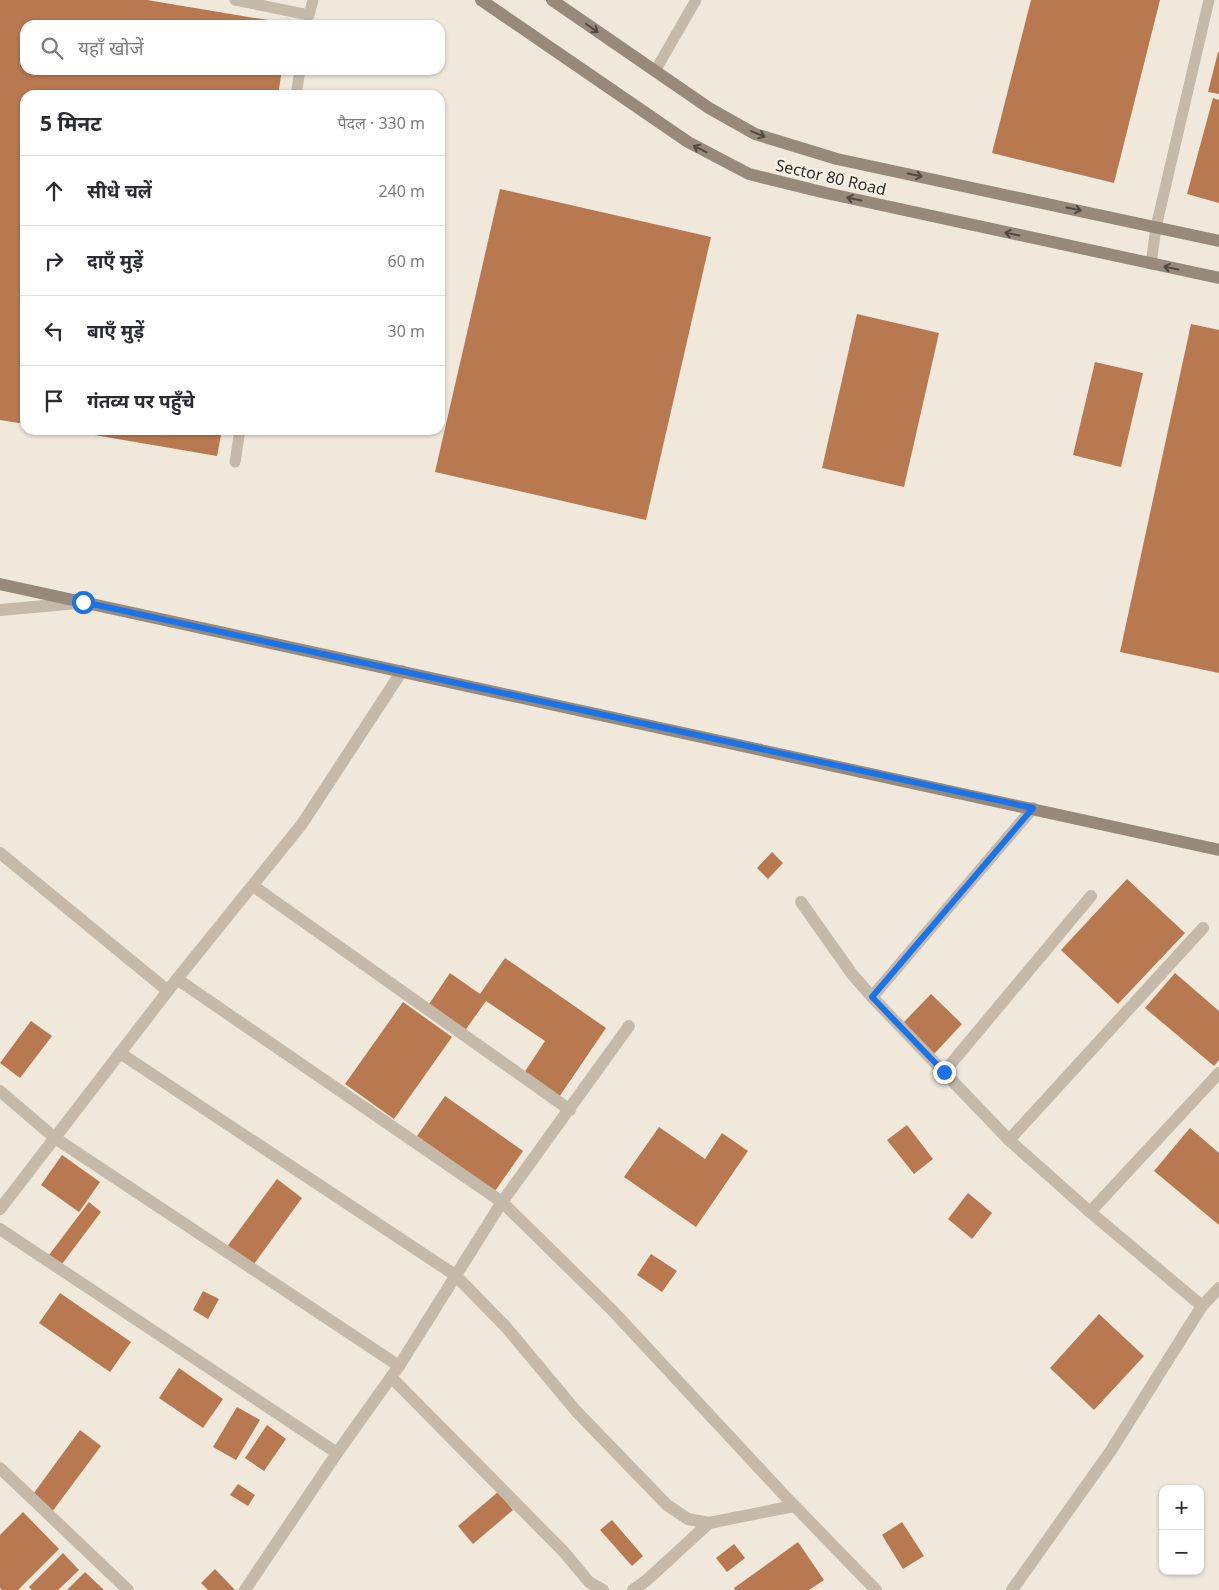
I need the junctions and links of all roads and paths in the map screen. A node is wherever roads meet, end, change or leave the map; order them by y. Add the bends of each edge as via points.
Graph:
1 (235, 0) edge
2 (313, 0) edge
3 (481, 0) edge
4 (552, 0) edge
5 (696, 0) edge
6 (1209, 0) edge
7 (308, 20) edge
8 (656, 71) junction
9 (299, 75) edge
10 (297, 90) edge
11 (1156, 227) junction
12 (1219, 240) edge
13 (1151, 264) junction
14 (1219, 278) edge
15 (239, 435) edge
16 (235, 462) dead end
17 (0, 584) edge
18 (83, 602) junction
19 (0, 610) edge
20 (402, 671) junction
21 (1033, 808) junction
22 (1219, 850) edge
23 (0, 854) edge
24 (253, 886) junction
25 (1091, 896) dead end
26 (801, 902) dead end
27 (1203, 928) dead end
28 (177, 979) junction
29 (168, 991) junction
30 (872, 997) junction
31 (629, 1026) dead end
32 (120, 1053) junction
33 (944, 1072) junction
34 (1219, 1073) edge
35 (0, 1091) edge
36 (570, 1110) junction
37 (55, 1138) junction
38 (1010, 1140) junction
39 (502, 1202) junction
40 (0, 1209) edge
41 (1090, 1212) junction
42 (0, 1229) edge
43 (455, 1275) junction
44 (1219, 1288) edge
45 (1202, 1306) junction
46 (399, 1366) junction
47 (391, 1377) junction
48 (336, 1453) junction
49 (0, 1468) edge
50 (794, 1506) junction
51 (709, 1523) junction
52 (128, 1590) edge
53 (245, 1590) edge
54 (603, 1590) edge
55 (633, 1590) edge
56 (876, 1590) edge
57 (1012, 1590) edge

1 - 7 lane
2 - 7 lane
13 -> 3 street, Sector 80 Road via 749,174 688,142
4 -> 8 street, Sector 80 Road
5 - 8 lane
6 - 11 lane
8 -> 11 street, Sector 80 Road via 709,108 755,134 837,159
9 - 10 lane
11 - 12 street, Sector 80 Road
11 - 13 lane
14 -> 13 street, Sector 80 Road
15 - 16 lane
17 - 18 street
18 - 19 street
18 - 20 street
20 - 21 street
20 - 24 street via 302,824
21 - 22 street
21 - 30 street
23 - 29 street
24 - 28 street
24 - 36 street
25 - 33 street
26 - 30 street
27 - 38 street
28 - 29 street
28 - 39 street
29 - 32 street
30 - 33 street
31 - 36 street
32 - 37 street
32 - 43 street
33 - 38 street
34 - 41 street
35 - 37 street
36 - 39 street
37 - 40 street
37 - 46 street
38 - 41 street
39 - 43 street
39 - 50 street via 612,1310
41 - 45 street
42 - 48 street
43 - 46 street
43 - 51 street via 506,1327 577,1412 668,1505 688,1519
44 - 45 street
45 - 57 street via 1110,1452
46 - 47 street
47 - 48 street
47 - 54 street via 564,1552 589,1582
48 - 53 street
49 - 52 street
50 - 51 street
50 - 56 street
51 - 55 street

